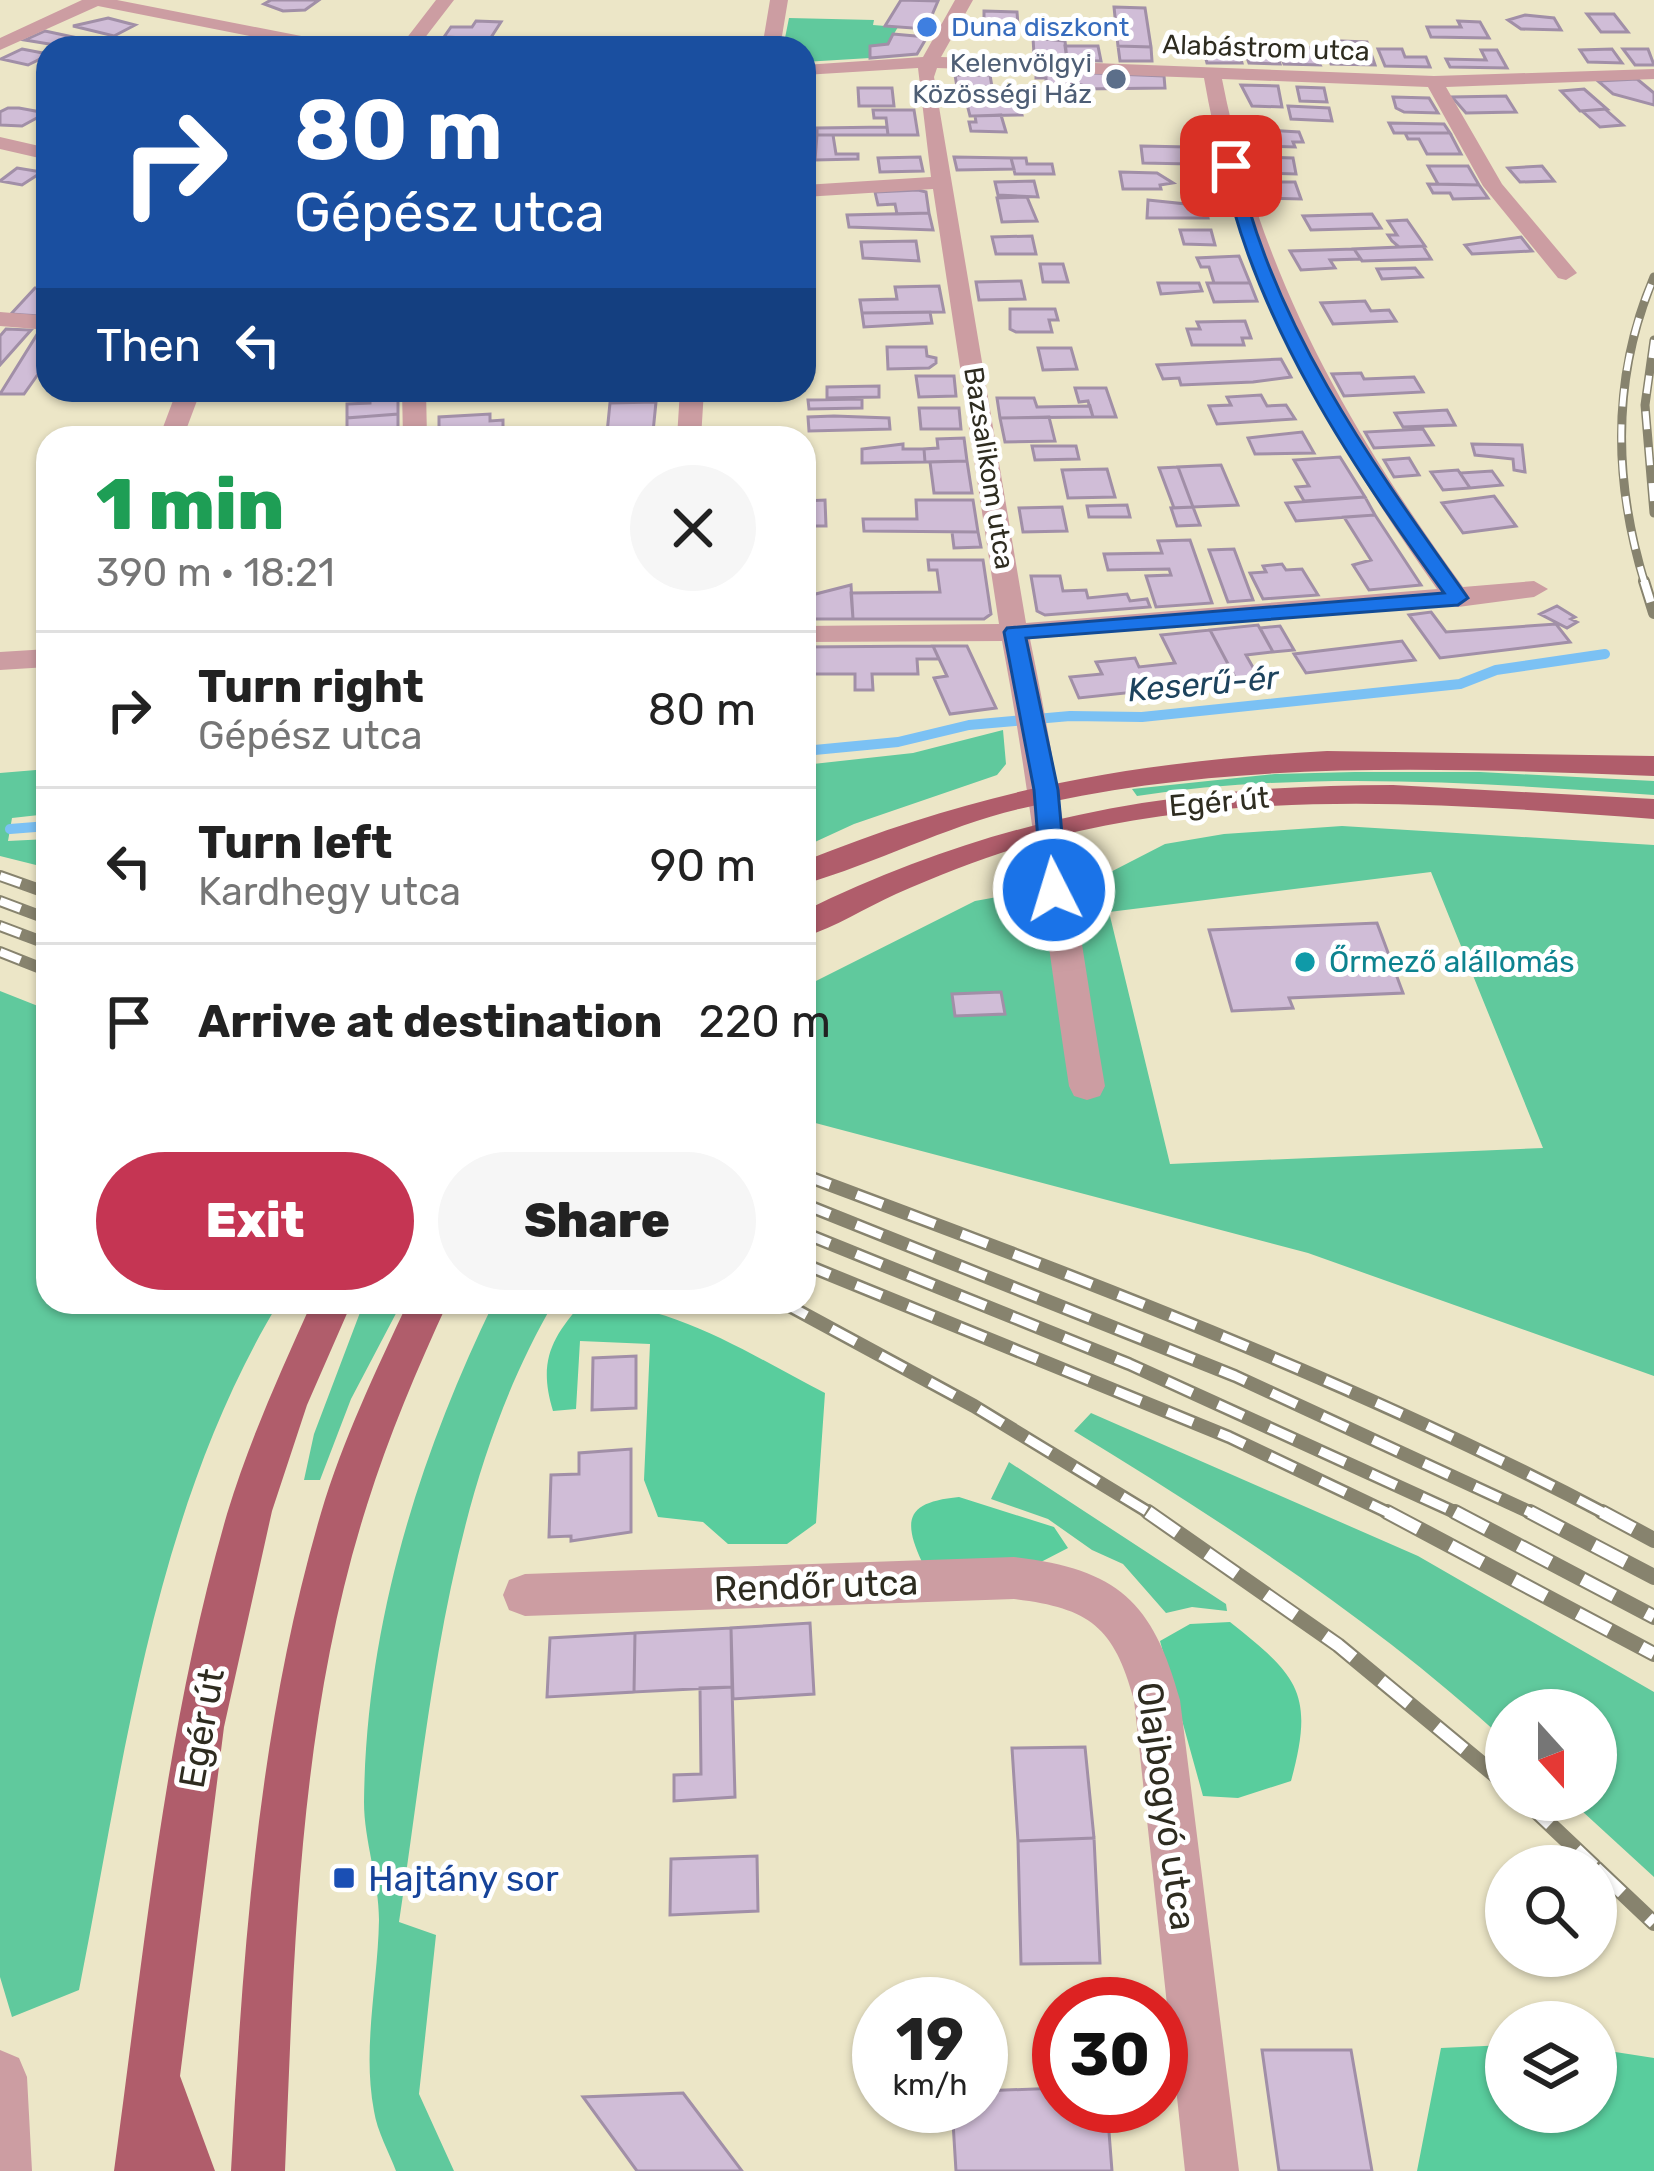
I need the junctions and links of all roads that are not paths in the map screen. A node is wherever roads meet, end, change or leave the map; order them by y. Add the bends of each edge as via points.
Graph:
1 (95, 0) edge
2 (445, 0) edge
3 (778, 0) edge
4 (964, 0) edge
5 (277, 36) edge
6 (417, 36) edge
7 (773, 36) edge
8 (0, 45) edge
9 (929, 62) junction
10 (816, 69) edge
11 (1212, 74) junction
12 (1654, 74) edge
13 (1434, 82) junction
14 (0, 143) edge
15 (36, 151) edge
16 (943, 182) junction
17 (816, 190) edge
18 (1566, 272) dead end
19 (0, 319) edge
20 (36, 322) edge
21 (1534, 589) dead end
22 (1458, 598) junction
23 (1014, 632) junction
24 (816, 634) edge
25 (36, 659) edge
26 (0, 662) edge
27 (1654, 766) edge
28 (1046, 790) junction
29 (1654, 808) edge
30 (1050, 830) junction
31 (816, 869) edge
32 (816, 919) edge
33 (1087, 1085) dead end
34 (326, 1314) edge
35 (422, 1314) edge
36 (525, 1595) dead end
37 (1103, 1599) joint
38 (0, 2077) edge
39 (154, 2077) junction
40 (5, 2171) edge
41 (141, 2171) edge
42 (188, 2171) edge
43 (258, 2171) edge
44 (1212, 2171) edge

1 - 5 street
1 - 8 street
2 - 6 street
3 - 7 street
4 - 9 street
9 - 10 street, Alabástrom utca
9 - 11 street, Alabástrom utca
9 - 16 street, Bazsalikom utca
11 - 13 street, Alabástrom utca
11 - 22 street via 1239,207 1275,301 1387,502
12 - 13 street, Alabástrom utca
13 - 18 street via 1493,186
14 - 15 street
16 - 17 street
16 - 23 street, Bazsalikom utca
19 - 20 street
21 - 22 street
22 - 23 street
23 - 24 street
23 - 28 street, Bazsalikom utca
25 - 26 street
27 - 28 main road, Egér út via 1300,758 1132,773
28 - 30 street, Bazsalikom utca
28 - 31 main road, Egér út via 924,823
29 - 30 main road, Egér út via 1331,794 1185,804
30 - 32 main road, Egér út via 894,881
30 - 33 street, Bazsalikom utca
34 - 39 main road, Egér út via 253,1492 228,1589 191,1781
35 - 43 main road via 362,1447 312,1630 292,1742
36 - 37 street, Rendőr utca via 1014,1578
37 - 44 street, Olajbogyó utca via 1133,1632 1157,1700
38 - 40 street
39 - 41 main road, Egér út
39 - 42 main road

